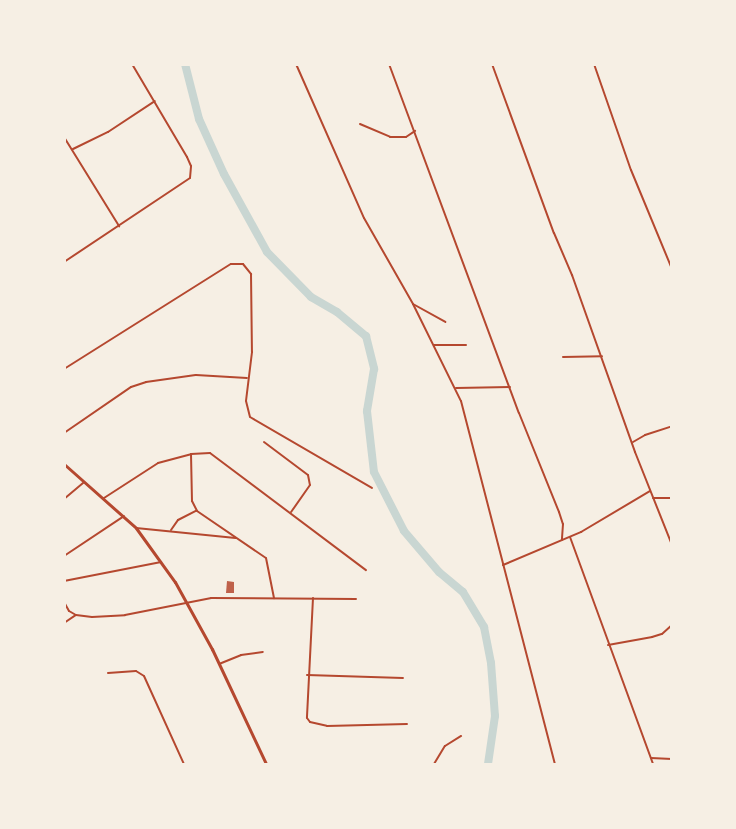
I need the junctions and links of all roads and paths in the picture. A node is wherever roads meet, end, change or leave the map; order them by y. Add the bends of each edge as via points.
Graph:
1 (132, 64) edge
2 (296, 64) edge
3 (388, 64) edge
4 (492, 64) edge
5 (594, 64) edge
6 (155, 101) junction
7 (360, 124) dead end
8 (415, 131) junction
9 (64, 137) edge
10 (73, 149) junction
11 (120, 227) junction
12 (64, 262) edge
13 (672, 269) edge
14 (412, 304) junction
15 (445, 322) dead end
16 (434, 345) junction
17 (466, 345) dead end
18 (602, 356) junction
19 (564, 357) dead end
20 (64, 369) edge
21 (248, 378) junction
22 (510, 387) junction
23 (456, 388) junction
24 (672, 426) edge
25 (64, 433) edge
26 (264, 442) dead end
27 (632, 442) junction
28 (191, 454) junction
29 (64, 464) edge
30 (84, 482) junction
31 (372, 488) dead end
32 (650, 491) junction
33 (64, 498) edge
34 (104, 498) junction
35 (653, 498) junction
36 (672, 498) edge
37 (197, 511) junction
38 (291, 512) junction
39 (124, 516) junction
40 (136, 528) junction
41 (171, 530) junction
42 (570, 537) junction
43 (238, 539) junction
44 (562, 540) junction
45 (672, 545) edge
46 (64, 556) edge
47 (161, 562) junction
48 (503, 565) junction
49 (366, 570) dead end
50 (64, 581) edge
51 (274, 598) junction
52 (313, 598) junction
53 (356, 599) dead end
54 (64, 602) edge
55 (187, 602) junction
56 (76, 615) junction
57 (64, 624) edge
58 (672, 625) edge
59 (608, 645) junction
60 (263, 652) dead end
61 (219, 664) junction
62 (108, 673) dead end
63 (307, 675) junction
64 (403, 678) dead end
65 (407, 724) dead end
66 (461, 736) dead end
67 (651, 758) junction
68 (672, 759) edge
69 (183, 765) edge
70 (266, 765) edge
71 (434, 765) edge
72 (555, 765) edge
73 (653, 765) edge

1 - 6 street
2 - 14 street via 364,218
3 - 8 street
4 - 18 street
5 - 13 street
6 - 10 street via 108,132
6 - 11 street via 191,166 190,178
7 - 8 street via 390,137 406,138
8 - 22 street
9 - 10 street
10 - 11 street
11 - 12 street
14 - 15 street
14 - 16 street
16 - 17 street
16 - 23 street
18 - 19 street
18 - 27 street
20 - 21 street via 238,263 247,267 250,274 252,352
21 - 25 street via 195,375 146,382 131,387
21 - 31 street via 246,401 250,417
22 - 23 street
22 - 44 street via 559,512
23 - 48 street
24 - 27 street
26 - 38 street via 308,475 310,485
27 - 32 street
28 - 34 street via 158,463
28 - 37 street via 192,501
28 - 38 street via 217,456
29 - 30 street
30 - 33 street
30 - 34 street
32 - 35 street
32 - 42 street
34 - 39 street
35 - 36 street
35 - 45 street
37 - 41 street via 177,520
37 - 43 street
38 - 49 street
39 - 40 street
39 - 46 street
40 - 41 street
40 - 47 street
41 - 43 street
42 - 44 street
42 - 59 street
43 - 51 street via 266,558
44 - 48 street
47 - 50 street
47 - 55 street
48 - 72 street
51 - 52 street
51 - 55 street
52 - 53 street
52 - 63 street
54 - 56 street
55 - 56 street via 125,615
55 - 61 street
56 - 57 street
58 - 59 street via 662,634
59 - 67 street
60 - 61 street
61 - 70 street
62 - 69 street via 136,671 144,676
63 - 64 street
63 - 65 street via 310,722 327,726
66 - 71 street via 446,746
67 - 68 street
67 - 73 street

